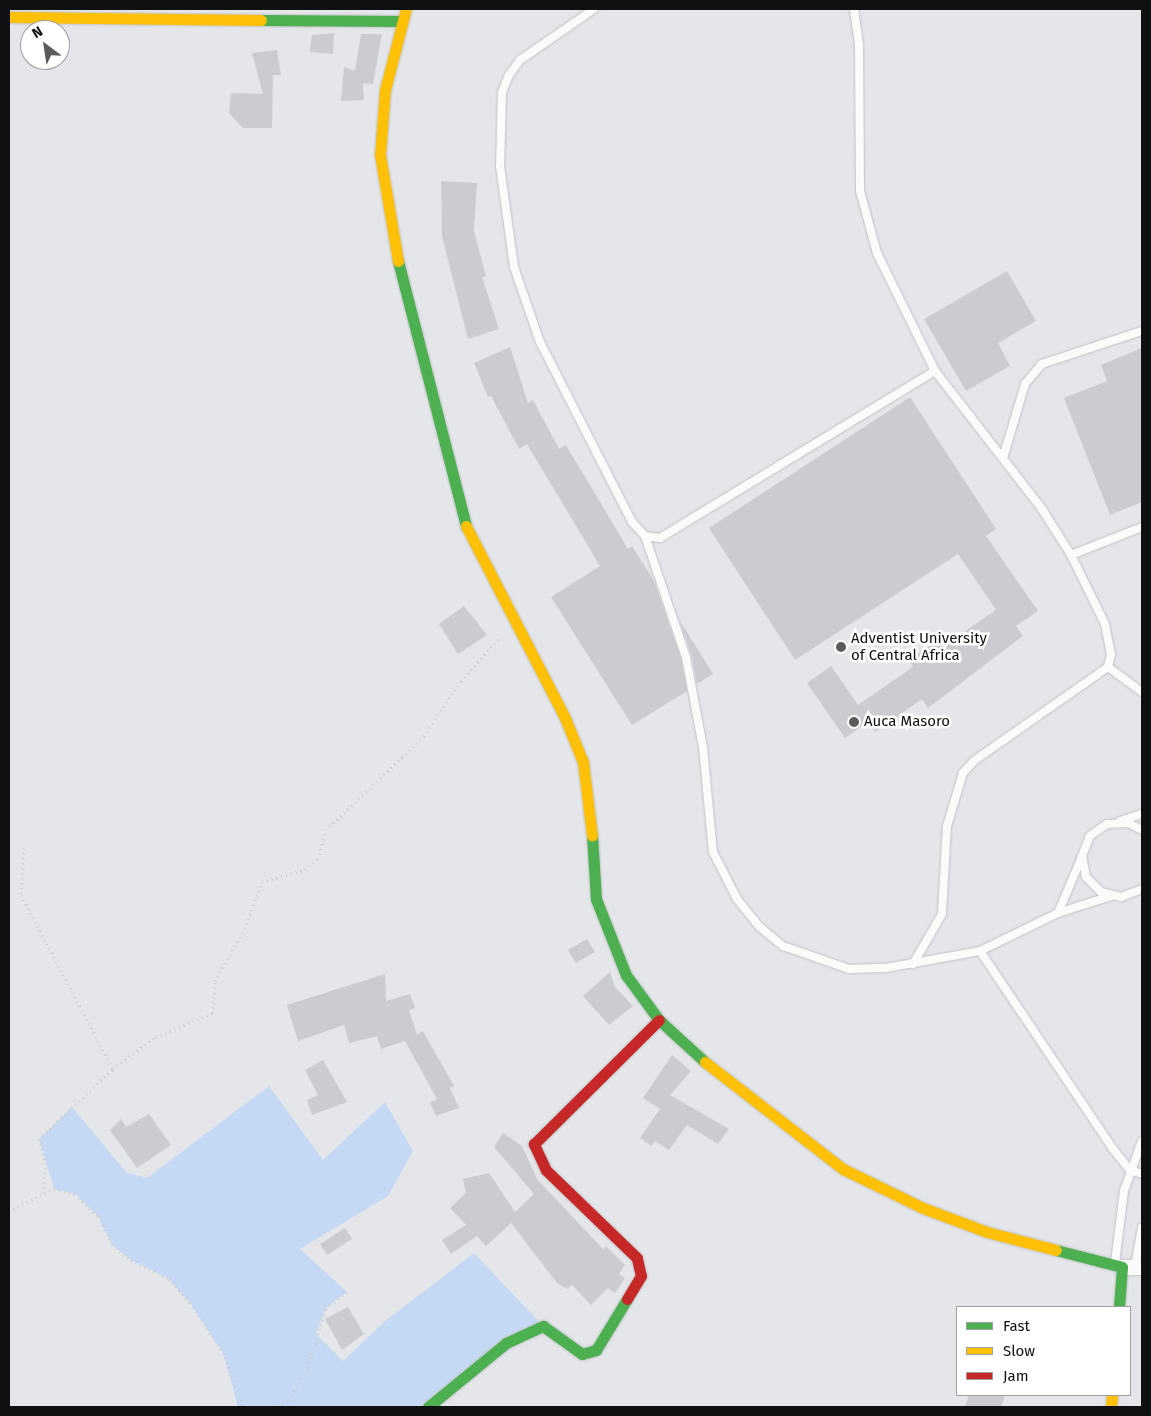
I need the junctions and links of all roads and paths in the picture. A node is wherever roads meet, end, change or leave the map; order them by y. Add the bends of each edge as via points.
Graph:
1 (406, 9) edge
2 (594, 9) edge
3 (854, 9) edge
4 (9, 17) edge
5 (401, 21) junction
6 (1142, 332) edge
7 (935, 371) junction
8 (1003, 458) junction
9 (1142, 526) edge
10 (646, 536) junction
11 (1072, 555) junction
12 (514, 623) junction
13 (1108, 668) junction
14 (1142, 692) edge
15 (1142, 814) edge
16 (1118, 822) junction
17 (1142, 830) edge
18 (24, 848) dead end
19 (1082, 856) junction
20 (1142, 889) edge
21 (1132, 895) junction
22 (1111, 896) junction
23 (1142, 897) edge
24 (1058, 913) junction
25 (980, 951) junction
26 (913, 964) junction
27 (659, 1020) junction
28 (112, 1070) junction
29 (1142, 1141) edge
30 (1130, 1170) junction
31 (1142, 1174) edge
32 (43, 1193) junction
33 (9, 1210) edge
34 (1142, 1228) edge
35 (1129, 1267) edge
36 (347, 1292) dead end
37 (1119, 1306) edge
38 (244, 1407) edge
39 (273, 1407) edge
40 (428, 1407) edge

1 - 5 street
2 - 10 lane via 520,60 509,75 502,92 500,156 504,218 514,267 540,342 632,522
3 - 7 lane via 859,44 860,192 877,253
4 - 5 street
5 - 12 street via 385,90 380,155 391,235 457,499 470,538
6 - 8 lane via 1042,364 1025,384
7 - 8 lane
7 - 10 lane via 660,538
8 - 11 lane
9 - 11 lane
10 - 26 lane via 686,657 704,747 713,852 737,899 760,927 783,946 818,961 849,969
11 - 13 lane via 1105,624 1111,654
12 - 27 street via 565,718 583,762 590,793 596,899 606,936 626,975
12 - 28 path via 461,681 424,736 326,830 318,859 305,869 262,882 245,929 216,981 213,1013 156,1037
13 - 14 lane
13 - 26 lane via 974,761 963,773 947,826 942,914
15 - 16 lane
16 - 17 lane
16 - 19 lane via 1098,829
18 - 28 path via 21,895
19 - 22 lane via 1092,885
19 - 24 lane
20 - 21 lane
21 - 22 lane
21 - 23 lane
22 - 24 lane
24 - 25 lane
25 - 26 lane
25 - 30 lane
27 - 35 street via 766,1114 843,1169 923,1208 986,1232
27 - 40 street via 534,1144 546,1170 637,1258 641,1276 596,1350 582,1354 543,1326 506,1343
28 - 32 path via 39,1139 46,1164
29 - 30 lane
30 - 31 lane
30 - 35 lane
32 - 33 path
32 - 38 path via 54,1188 75,1194 98,1216 112,1245 131,1260 169,1279 223,1353
34 - 35 lane
35 - 37 street
36 - 39 path via 326,1308 308,1368 289,1400

